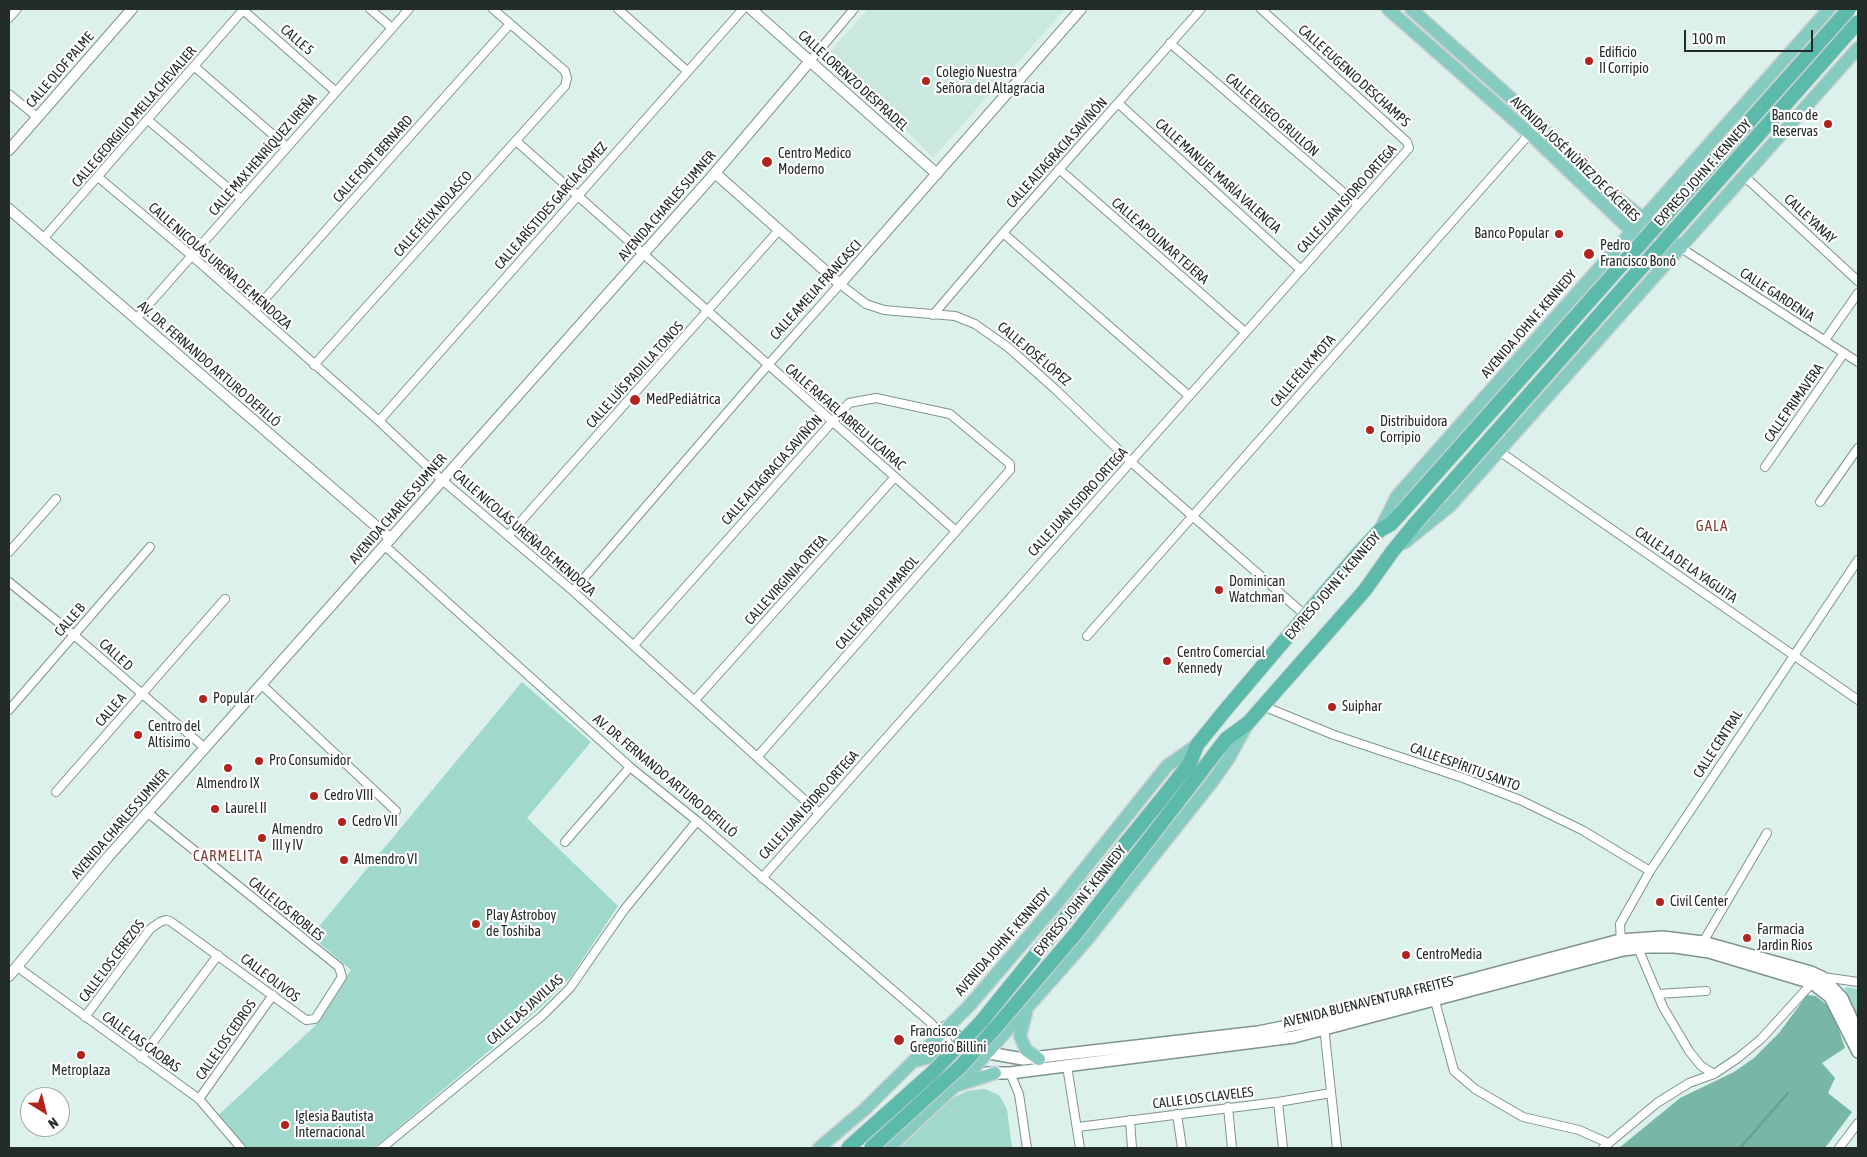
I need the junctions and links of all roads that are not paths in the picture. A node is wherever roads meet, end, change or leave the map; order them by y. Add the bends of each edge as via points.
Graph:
1 (16, 9) edge
2 (132, 9) edge
3 (370, 9) edge
4 (409, 9) edge
5 (493, 9) edge
6 (618, 9) edge
7 (743, 9) edge
8 (751, 9) edge
9 (854, 9) edge
10 (1081, 9) edge
11 (1201, 9) edge
12 (1261, 9) edge
13 (1388, 9) edge
14 (1829, 9) edge
15 (1849, 9) edge
16 (242, 10) edge
17 (1417, 11) edge
18 (9, 18) edge
19 (1858, 22) edge
20 (510, 24) junction
21 (392, 28) junction
22 (1170, 43) junction
23 (1858, 48) edge
24 (810, 61) junction
25 (195, 67) junction
26 (687, 71) junction
27 (335, 91) junction
28 (9, 94) edge
29 (1118, 103) junction
30 (37, 117) junction
31 (148, 120) junction
32 (1538, 124) junction
33 (1530, 134) junction
34 (516, 141) junction
35 (1408, 142) joint
36 (286, 146) junction
37 (9, 150) edge
38 (1059, 169) junction
39 (715, 173) junction
40 (937, 174) junction
41 (1744, 176) junction
42 (98, 177) junction
43 (1674, 183) junction
44 (576, 196) junction
45 (241, 200) junction
46 (1358, 205) junction
47 (9, 209) edge
48 (1708, 217) junction
49 (1643, 218) junction
50 (780, 230) junction
51 (1630, 232) junction
52 (1003, 233) junction
53 (44, 239) junction
54 (1681, 248) junction
55 (643, 254) junction
56 (192, 256) junction
57 (1602, 264) junction
58 (1300, 269) junction
59 (1858, 281) edge
60 (840, 284) junction
61 (1858, 293) edge
62 (1640, 294) junction
63 (254, 312) junction
64 (708, 312) junction
65 (933, 316) junction
66 (136, 319) junction
67 (1244, 332) junction
68 (1825, 340) junction
69 (1844, 353) junction
70 (1858, 362) edge
71 (314, 365) junction
72 (768, 365) junction
73 (1188, 396) junction
74 (380, 421) junction
75 (832, 422) junction
76 (1858, 448) edge
77 (1499, 451) junction
78 (1131, 462) junction
79 (1010, 464) joint
80 (1765, 467) dead end
81 (895, 477) junction
82 (442, 480) junction
83 (56, 499) dead end
84 (1820, 502) dead end
85 (1193, 516) junction
86 (1380, 530) junction
87 (956, 531) junction
88 (508, 536) junction
89 (388, 542) junction
90 (150, 547) dead end
91 (9, 552) edge
92 (1392, 552) junction
93 (1858, 560) edge
94 (9, 582) edge
95 (573, 591) junction
96 (225, 600) dead end
97 (1305, 615) junction
98 (74, 635) junction
99 (1087, 636) dead end
100 (634, 645) junction
101 (1793, 654) junction
102 (262, 685) junction
103 (142, 694) junction
104 (695, 700) junction
105 (1858, 700) edge
106 (1263, 706) junction
107 (9, 710) edge
108 (1248, 723) junction
109 (1197, 745) junction
110 (205, 748) junction
111 (758, 756) junction
112 (630, 767) junction
113 (56, 792) dead end
114 (396, 812) dead end
115 (148, 813) junction
116 (819, 814) junction
117 (697, 821) junction
118 (1766, 833) dead end
119 (565, 842) dead end
120 (1650, 871) junction
121 (762, 878) junction
122 (160, 922) joint
123 (1703, 942) junction
124 (1621, 945) junction
125 (1638, 948) junction
126 (218, 955) junction
127 (16, 966) junction
128 (339, 967) joint
129 (9, 976) edge
130 (1817, 980) junction
131 (1858, 982) edge
132 (1706, 991) dead end
133 (1658, 994) junction
134 (273, 996) junction
135 (1435, 1001) junction
136 (969, 1006) junction
137 (1028, 1007) junction
138 (85, 1017) junction
139 (1324, 1025) junction
140 (943, 1030) junction
141 (1858, 1034) edge
142 (1003, 1035) junction
143 (1858, 1052) edge
144 (986, 1053) junction
145 (141, 1058) junction
146 (1040, 1058) junction
147 (913, 1062) junction
148 (1066, 1066) junction
149 (972, 1069) junction
150 (996, 1073) junction
151 (1010, 1073) junction
152 (1714, 1074) junction
153 (952, 1089) junction
154 (1330, 1093) junction
155 (199, 1100) junction
156 (1278, 1102) junction
157 (1228, 1107) junction
158 (1177, 1114) junction
159 (1130, 1120) junction
160 (1858, 1123) edge
161 (1078, 1127) junction
162 (1605, 1146) edge
163 (241, 1148) edge
164 (382, 1148) edge
165 (819, 1148) edge
166 (848, 1148) edge
167 (871, 1148) edge
168 (889, 1148) edge
169 (1027, 1148) edge
170 (1080, 1148) edge
171 (1132, 1148) edge
172 (1182, 1148) edge
173 (1232, 1148) edge
174 (1282, 1148) edge
175 (1337, 1148) edge
176 (1839, 1148) edge

1 - 18 street
2 - 30 street, CALLE OLOF PALME
3 - 21 street
4 - 21 street, CALLE MAX HENRÍQUEZ UREÑA
5 - 20 street
6 - 26 street
7 - 26 street, CALLE ARÍSTIDES GARCÍA GÓMEZ
8 - 24 street, CALLE LORENZO DESPRADEL
9 - 24 street
10 - 40 street, CALLE AMELIA FRANCASCI
11 - 22 street, CALLE ALTAGRACIA SAVIÑÓN
12 - 35 street, CALLE EUGENIO DESCHAMPS
13 - 33 main road, AVENIDA JOSÉ NÚÑEZ DE CÁCERES
14 - 43 main road, AVENIDA JOHN F. KENNEDY
15 - 86 highway, EXPRESO JOHN F. KENNEDY, bridge via 1391,524
16 - 25 street, CALLE GEORGILIO MELLA CHEVALIER
16 - 27 street, CALLE 5
17 - 32 main road, AVENIDA JOSÉ NÚÑEZ DE CÁCERES
19 - 92 highway, EXPRESO JOHN F. KENNEDY, bridge
20 - 34 street, CALLE FÉLIX NOLASCO via 564,71 567,78 565,86
20 - 63 street, CALLE FONT BERNARD
21 - 27 street, CALLE MAX HENRÍQUEZ UREÑA
22 - 29 street, CALLE ALTAGRACIA SAVIÑÓN
22 - 46 street, CALLE ELISEO GRULLÓN
23 - 41 main road
24 - 39 street, AVENIDA CHARLES SUMNER
24 - 40 street, CALLE LORENZO DESPRADEL
25 - 31 street, CALLE GEORGILIO MELLA CHEVALIER
25 - 36 street
26 - 44 street, CALLE ARÍSTIDES GARCÍA GÓMEZ
27 - 36 street, CALLE MAX HENRÍQUEZ UREÑA
28 - 30 street
29 - 38 street, CALLE ALTAGRACIA SAVIÑÓN
29 - 58 street, CALLE MANUEL MARÍA VALENCIA
30 - 37 street, CALLE OLOF PALME
31 - 42 street, CALLE GEORGILIO MELLA CHEVALIER
31 - 45 street
32 - 33 street, CALLE FÉLIX MOTA
32 - 49 main road, AVENIDA JOSÉ NÚÑEZ DE CÁCERES via 1598,183
33 - 51 main road, AVENIDA JOSÉ NÚÑEZ DE CÁCERES
33 - 85 street, CALLE FÉLIX MOTA
34 - 44 street, CALLE RAFAEL ABREU LICAIRAC
34 - 71 street, CALLE FÉLIX NOLASCO
35 - 46 street, CALLE JUAN ISIDRO ORTEGA via 1409,148
36 - 45 street, CALLE MAX HENRÍQUEZ UREÑA
38 - 52 street, CALLE ALTAGRACIA SAVIÑÓN
38 - 67 street, CALLE APOLINAR TEJERA
39 - 50 street, CALLE JOSÉ LÓPEZ
39 - 55 street, AVENIDA CHARLES SUMNER
40 - 60 street, CALLE AMELIA FRANCASCI
41 - 48 main road
41 - 59 street, CALLE YANAY
42 - 53 street, CALLE GEORGILIO MELLA CHEVALIER
42 - 56 street, CALLE NICOLÁS UREÑA DE MENDOZA
43 - 48 main road via 1664,209 1669,220 1680,228
43 - 49 main road, AVENIDA JOHN F. KENNEDY
44 - 55 street, CALLE RAFAEL ABREU LICAIRAC
44 - 74 street, CALLE ARÍSTIDES GARCÍA GÓMEZ
45 - 56 street, CALLE MAX HENRÍQUEZ UREÑA
46 - 58 street, CALLE JUAN ISIDRO ORTEGA
47 - 53 street, AV. DR. FERNANDO ARTURO DEFILLÓ
48 - 54 main road
49 - 51 main road, AVENIDA JOHN F. KENNEDY
49 - 54 main road, AVENIDA JOSÉ NÚÑEZ DE CÁCERES
50 - 60 street, CALLE JOSÉ LÓPEZ
50 - 64 street, CALLE LUÍS PADILLA TONOS
51 - 54 main road, AVENIDA JOSÉ NÚÑEZ DE CÁCERES via 1660,251
51 - 57 main road, AVENIDA JOHN F. KENNEDY
52 - 65 street, CALLE ALTAGRACIA SAVIÑÓN
52 - 73 street
53 - 66 street, AV. DR. FERNANDO ARTURO DEFILLÓ
54 - 62 main road
54 - 68 street, CALLE GARDENIA
55 - 64 street, CALLE RAFAEL ABREU LICAIRAC
55 - 82 street, AVENIDA CHARLES SUMNER
56 - 63 street, CALLE NICOLÁS UREÑA DE MENDOZA
56 - 66 street, CALLE MAX HENRÍQUEZ UREÑA
57 - 62 main road via 1629,249 1641,254 1649,270
57 - 86 main road, AVENIDA JOHN F. KENNEDY via 1397,496
58 - 67 street, CALLE JUAN ISIDRO ORTEGA
60 - 65 street, CALLE JOSÉ LÓPEZ via 866,304 884,310
60 - 72 street, CALLE AMELIA FRANCASCI
61 - 68 street
62 - 77 main road
63 - 71 street, CALLE NICOLÁS UREÑA DE MENDOZA
64 - 72 street, CALLE RAFAEL ABREU LICAIRAC
64 - 88 street, CALLE LUÍS PADILLA TONOS
65 - 78 street, CALLE JOSÉ LÓPEZ via 955,316 975,324 1009,348
66 - 89 street, AV. DR. FERNANDO ARTURO DEFILLÓ
67 - 73 street, CALLE JUAN ISIDRO ORTEGA
68 - 69 street, CALLE GARDENIA
69 - 70 street, CALLE GARDENIA
69 - 80 street, CALLE PRIMAVERA
71 - 74 street, CALLE NICOLÁS UREÑA DE MENDOZA
72 - 75 street, CALLE RAFAEL ABREU LICAIRAC
72 - 95 street, CALLE AMELIA FRANCASCI
73 - 78 street, CALLE JUAN ISIDRO ORTEGA
74 - 82 street, CALLE NICOLÁS UREÑA DE MENDOZA
75 - 79 street, CALLE ALTAGRACIA SAVIÑÓN via 849,403 876,398 941,410 959,420
75 - 81 street, CALLE RAFAEL ABREU LICAIRAC
75 - 100 street, CALLE ALTAGRACIA SAVIÑÓN
76 - 84 street
77 - 92 main road via 1450,506
77 - 101 street, CALLE 1A DE LA YAGUITA
78 - 85 street, CALLE JOSÉ LÓPEZ
78 - 116 street, CALLE JUAN ISIDRO ORTEGA
79 - 87 street, CALLE PABLO PUMAROL via 1010,470
81 - 87 street, CALLE RAFAEL ABREU LICAIRAC
81 - 104 street, CALLE VIRGINIA ORTEA
82 - 88 street, CALLE NICOLÁS UREÑA DE MENDOZA
82 - 89 street, AVENIDA CHARLES SUMNER
83 - 91 street
85 - 97 street, CALLE JOSÉ LÓPEZ
85 - 99 street, CALLE FÉLIX MOTA
86 - 97 highway, EXPRESO JOHN F. KENNEDY
87 - 111 street, CALLE PABLO PUMAROL
88 - 95 street, CALLE NICOLÁS UREÑA DE MENDOZA
89 - 102 street, AVENIDA CHARLES SUMNER
89 - 112 street, AV. DR. FERNANDO ARTURO DEFILLÓ
90 - 98 street, CALLE B
92 - 106 highway, EXPRESO JOHN F. KENNEDY via 1365,590
93 - 101 street, CALLE CENTRAL
94 - 98 street, CALLE D
95 - 100 street, CALLE NICOLÁS UREÑA DE MENDOZA
96 - 103 street, CALLE A
97 - 109 highway, EXPRESO JOHN F. KENNEDY
98 - 103 street, CALLE D
98 - 107 street, CALLE B
100 - 104 street, CALLE NICOLÁS UREÑA DE MENDOZA
101 - 105 street, CALLE 1A DE LA YAGUITA
101 - 120 street, CALLE CENTRAL
102 - 110 street, AVENIDA CHARLES SUMNER
102 - 114 street
103 - 110 street, CALLE D
103 - 113 street, CALLE A
104 - 111 street, CALLE NICOLÁS UREÑA DE MENDOZA
106 - 108 highway, EXPRESO JOHN F. KENNEDY
106 - 120 street, CALLE ESPÍRITU SANTO via 1334,735 1520,800 1582,830
108 - 137 main road via 1224,766 1160,850
108 - 167 highway, EXPRESO JOHN F. KENNEDY, bridge via 1226,739 1077,932 997,1026 960,1066
109 - 136 main road, AVENIDA JOHN F. KENNEDY via 1167,766
109 - 166 highway, EXPRESO JOHN F. KENNEDY, bridge via 1190,763 980,1022 933,1072
110 - 115 street, AVENIDA CHARLES SUMNER
111 - 116 street, CALLE NICOLÁS UREÑA DE MENDOZA
112 - 117 street, AV. DR. FERNANDO ARTURO DEFILLÓ
112 - 119 street
115 - 127 street, AVENIDA CHARLES SUMNER
115 - 128 street, CALLE LOS ROBLES
116 - 121 street, CALLE JUAN ISIDRO ORTEGA
117 - 121 street, AV. DR. FERNANDO ARTURO DEFILLÓ
117 - 164 street, CALLE LAS JAVILLAS via 624,910 570,988 542,1016
118 - 123 street
120 - 124 street, CALLE CENTRAL via 1620,924
121 - 140 street, AV. DR. FERNANDO ARTURO DEFILLÓ via 931,1024
122 - 126 street, CALLE OLIVOS via 170,921
122 - 138 street, CALLE LOS CEREZOS via 150,929
123 - 124 main road, AVENIDA BUENAVENTURA FREITES via 1662,937
123 - 130 main road, AVENIDA BUENAVENTURA FREITES via 1811,972
124 - 125 main road, AVENIDA BUENAVENTURA FREITES
124 - 135 main road, AVENIDA BUENAVENTURA FREITES
124 - 139 main road, AVENIDA BUENAVENTURA FREITES
125 - 130 main road, AVENIDA BUENAVENTURA FREITES via 1675,947 1709,952
125 - 133 street
126 - 134 street, CALLE OLIVOS
126 - 145 street
127 - 129 street, AVENIDA CHARLES SUMNER
127 - 138 street, CALLE LAS CAOBAS
128 - 134 street, CALLE OLIVOS via 341,980 315,1019 306,1020
130 - 131 street
130 - 141 main road via 1842,998
130 - 143 main road via 1830,997
130 - 152 street via 1761,1038
132 - 133 street
133 - 152 street via 1689,1051
134 - 155 street, CALLE LOS CEDROS
135 - 139 main road, AVENIDA BUENAVENTURA FREITES
135 - 162 street via 1454,1071 1475,1090 1523,1117 1579,1130
136 - 140 main road, AVENIDA JOHN F. KENNEDY
136 - 142 main road via 968,1019 977,1032
137 - 142 main road
137 - 146 main road via 1020,1036 1026,1050
138 - 145 street, CALLE LAS CAOBAS
139 - 146 main road, AVENIDA BUENAVENTURA FREITES
139 - 148 main road, AVENIDA BUENAVENTURA FREITES via 1270,1040
139 - 154 street
140 - 144 main road, AVENIDA BUENAVENTURA FREITES via 972,1050
140 - 147 main road, AVENIDA JOHN F. KENNEDY
140 - 149 main road via 959,1060
142 - 144 main road
144 - 146 main road, AVENIDA BUENAVENTURA FREITES via 1008,1058
144 - 149 main road
145 - 155 street, CALLE LAS CAOBAS
147 - 153 main road via 935,1056 947,1060 954,1074
147 - 165 main road, AVENIDA JOHN F. KENNEDY
148 - 151 main road, AVENIDA BUENAVENTURA FREITES
148 - 161 street
149 - 150 main road, AVENIDA BUENAVENTURA FREITES
149 - 153 main road
150 - 151 main road, AVENIDA BUENAVENTURA FREITES
150 - 153 main road
151 - 169 street via 1019,1094
152 - 162 street via 1689,1083 1657,1103
153 - 168 main road
154 - 156 street, CALLE LOS CLAVELES
154 - 175 street
155 - 163 street, CALLE LAS CAOBAS
156 - 157 street, CALLE LOS CLAVELES
156 - 174 street
157 - 158 street, CALLE LOS CLAVELES
157 - 173 street
158 - 159 street, CALLE LOS CLAVELES
158 - 172 street
159 - 161 street, CALLE LOS CLAVELES
159 - 171 street
160 - 176 street
161 - 170 street

